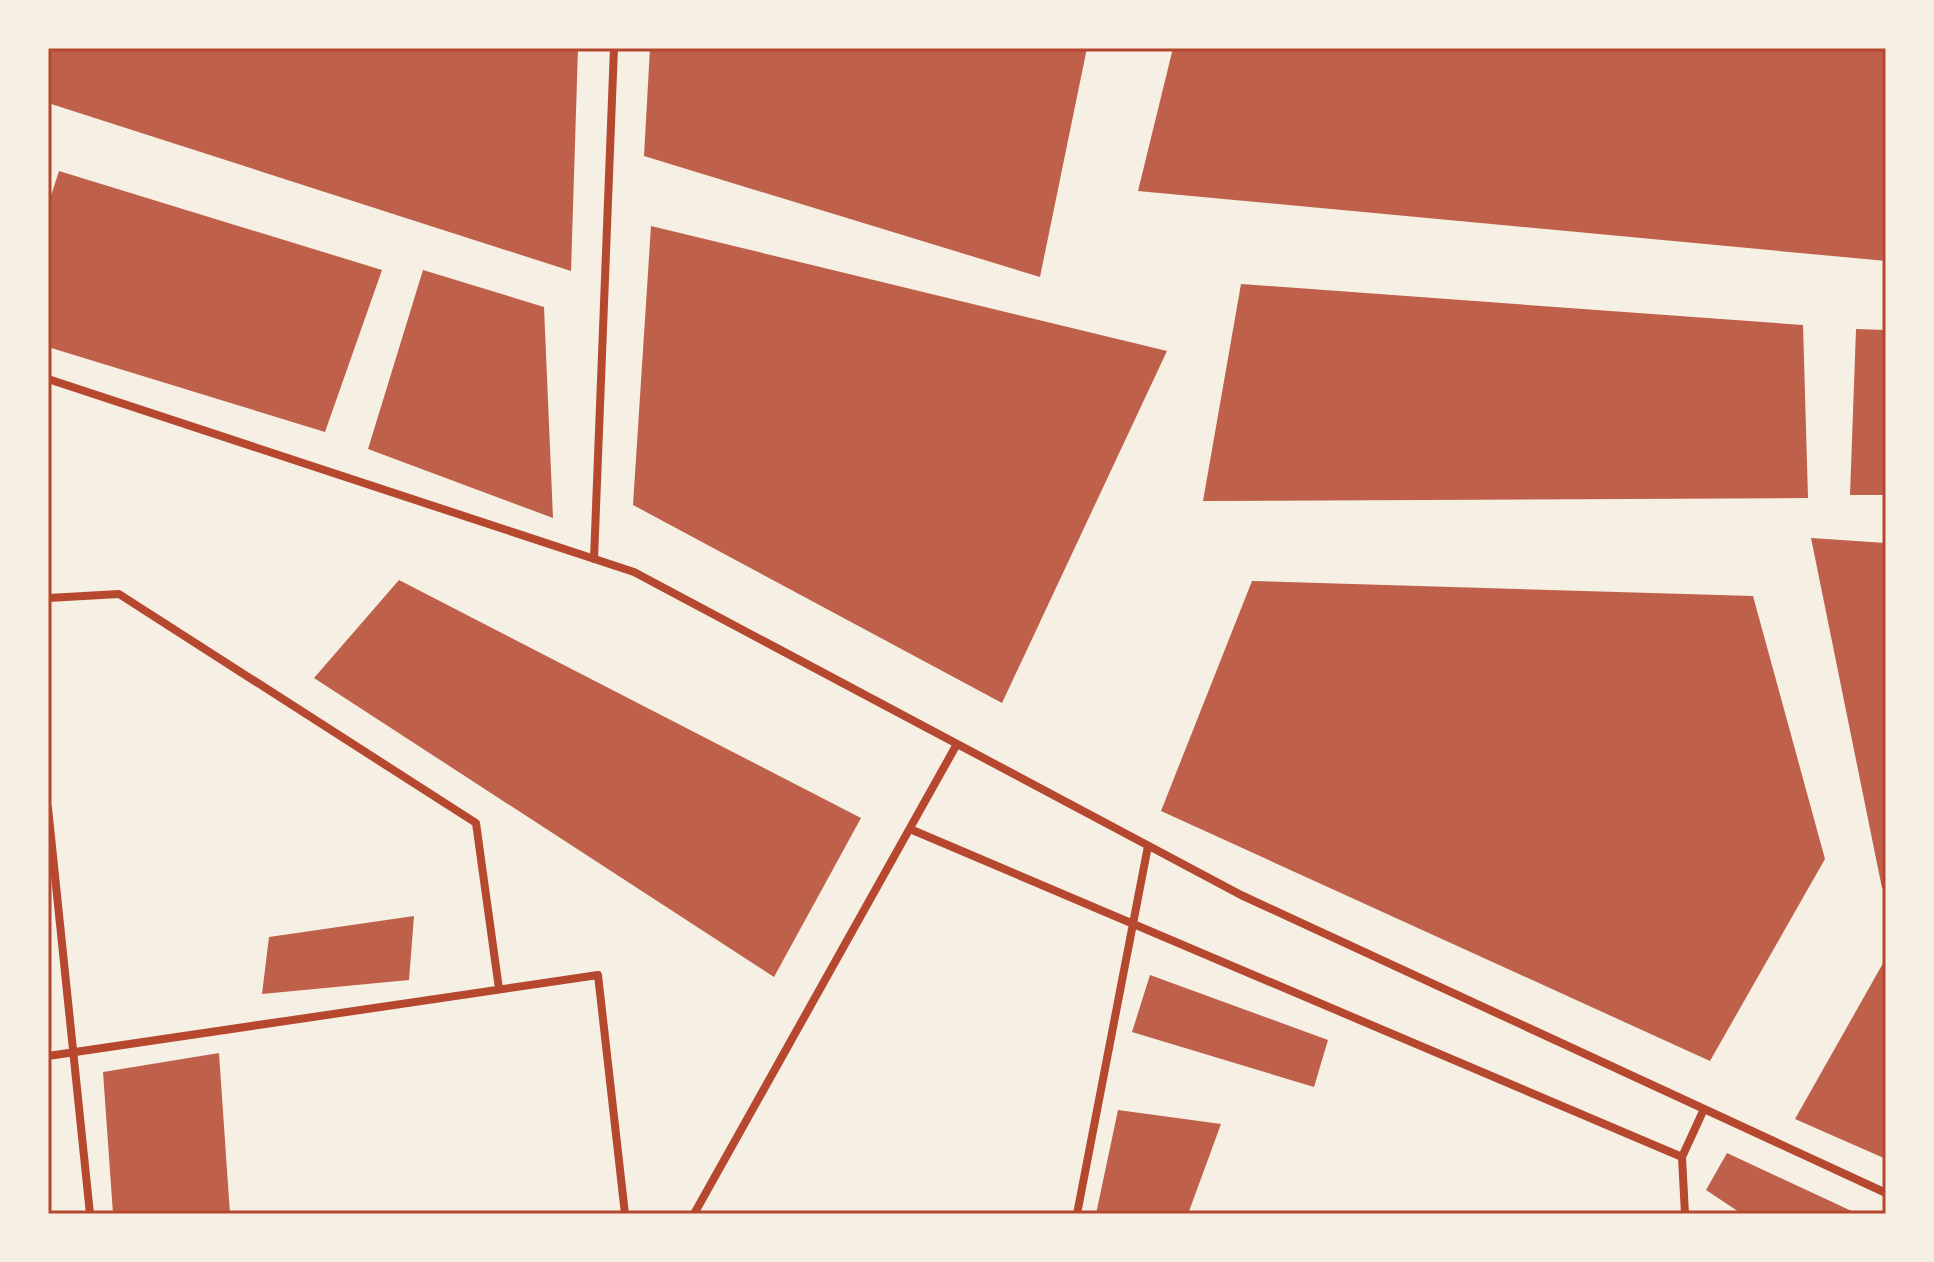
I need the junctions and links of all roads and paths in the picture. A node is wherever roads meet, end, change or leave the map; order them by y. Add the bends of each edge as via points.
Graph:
1 (614, 48) edge
2 (48, 379) edge
3 (594, 559) junction
4 (48, 598) edge
5 (957, 744) junction
6 (48, 808) edge
7 (910, 829) junction
8 (1148, 846) junction
9 (1132, 924) junction
10 (499, 989) junction
11 (48, 1056) edge
12 (1704, 1109) junction
13 (1682, 1157) junction
14 (1886, 1193) edge
15 (90, 1214) edge
16 (625, 1214) edge
17 (694, 1214) edge
18 (1077, 1214) edge
19 (1685, 1214) edge

1 - 3 street
2 - 3 street
3 - 5 street via 634,572
4 - 10 street via 119,594 476,823
5 - 7 street
5 - 8 street
6 - 15 street
7 - 9 street
7 - 17 street
8 - 9 street
8 - 12 street via 1241,895
9 - 13 street
9 - 18 street
10 - 11 street
10 - 16 street via 598,975
12 - 13 street
12 - 14 street
13 - 19 street

